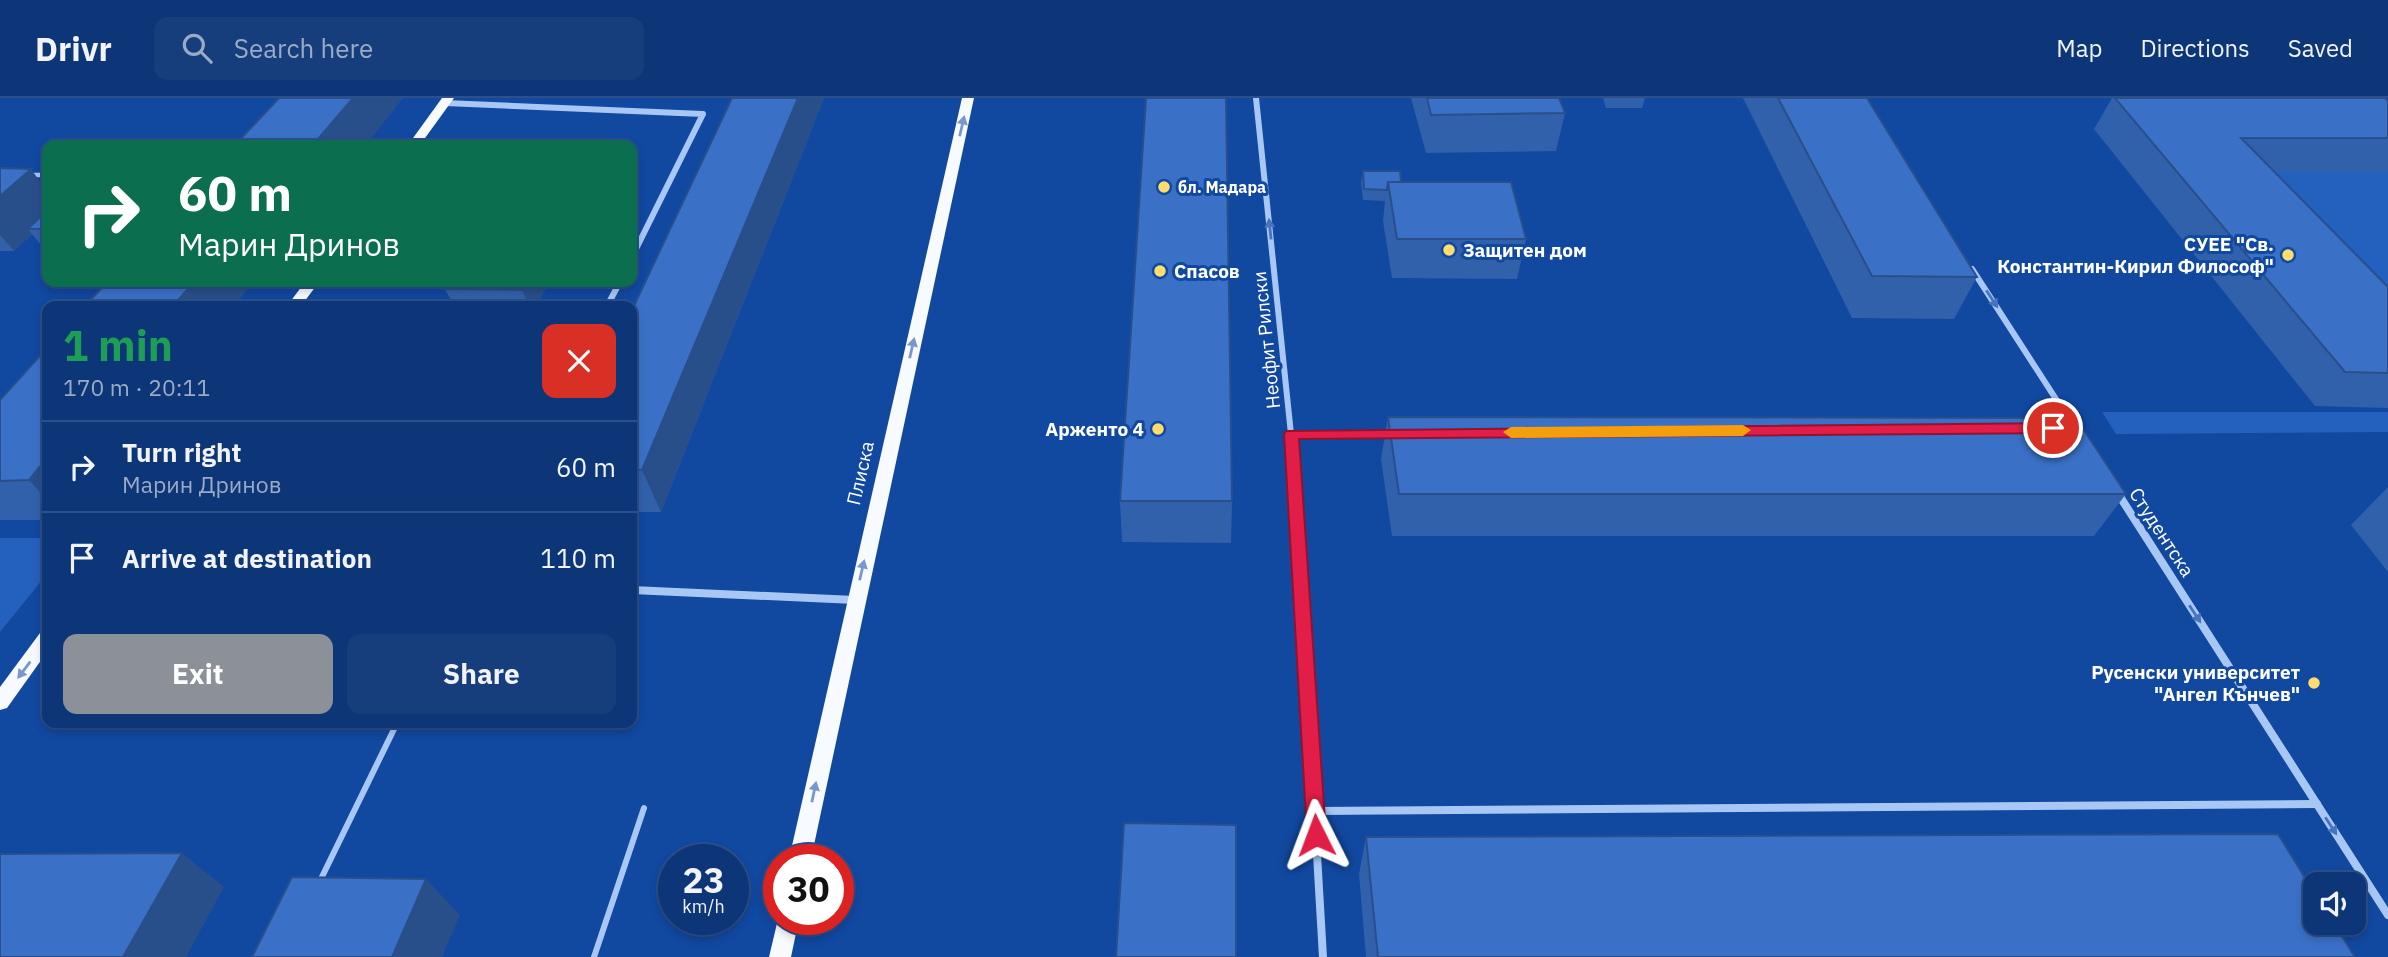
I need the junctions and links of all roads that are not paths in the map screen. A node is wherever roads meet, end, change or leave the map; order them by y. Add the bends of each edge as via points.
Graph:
1 (968, 98) edge
2 (1256, 98) edge
3 (447, 100) edge
4 (418, 140) edge
5 (42, 175) edge
6 (24, 176) edge
7 (637, 247) edge
8 (1964, 257) edge
9 (2062, 428) edge
10 (1403, 433) edge
11 (1292, 434) junction
12 (2112, 485) edge
13 (637, 590) edge
14 (856, 600) junction
15 (42, 645) edge
16 (0, 702) edge
17 (395, 728) edge
18 (2318, 804) junction
19 (644, 808) dead end
20 (1315, 811) junction
21 (803, 844) edge
22 (317, 887) edge
23 (2388, 915) edge
24 (785, 935) edge
25 (594, 957) edge
26 (780, 957) edge
27 (1323, 957) edge

14 -> 1 main road, Плиска
11 -> 2 street, Неофит Рилски
3 - 4 main road
3 - 7 street via 703,114
5 - 6 lane
8 -> 9 street via 2074,428
10 - 11 street
11 - 20 street, Неофит Рилски
12 -> 18 street, Студентска
13 - 14 street
21 -> 14 main road, Плиска
15 -> 16 main road
17 - 22 lane
18 - 20 street
18 -> 23 street, Студентска
19 - 25 lane
20 - 27 street, Неофит Рилски
24 - 26 main road

